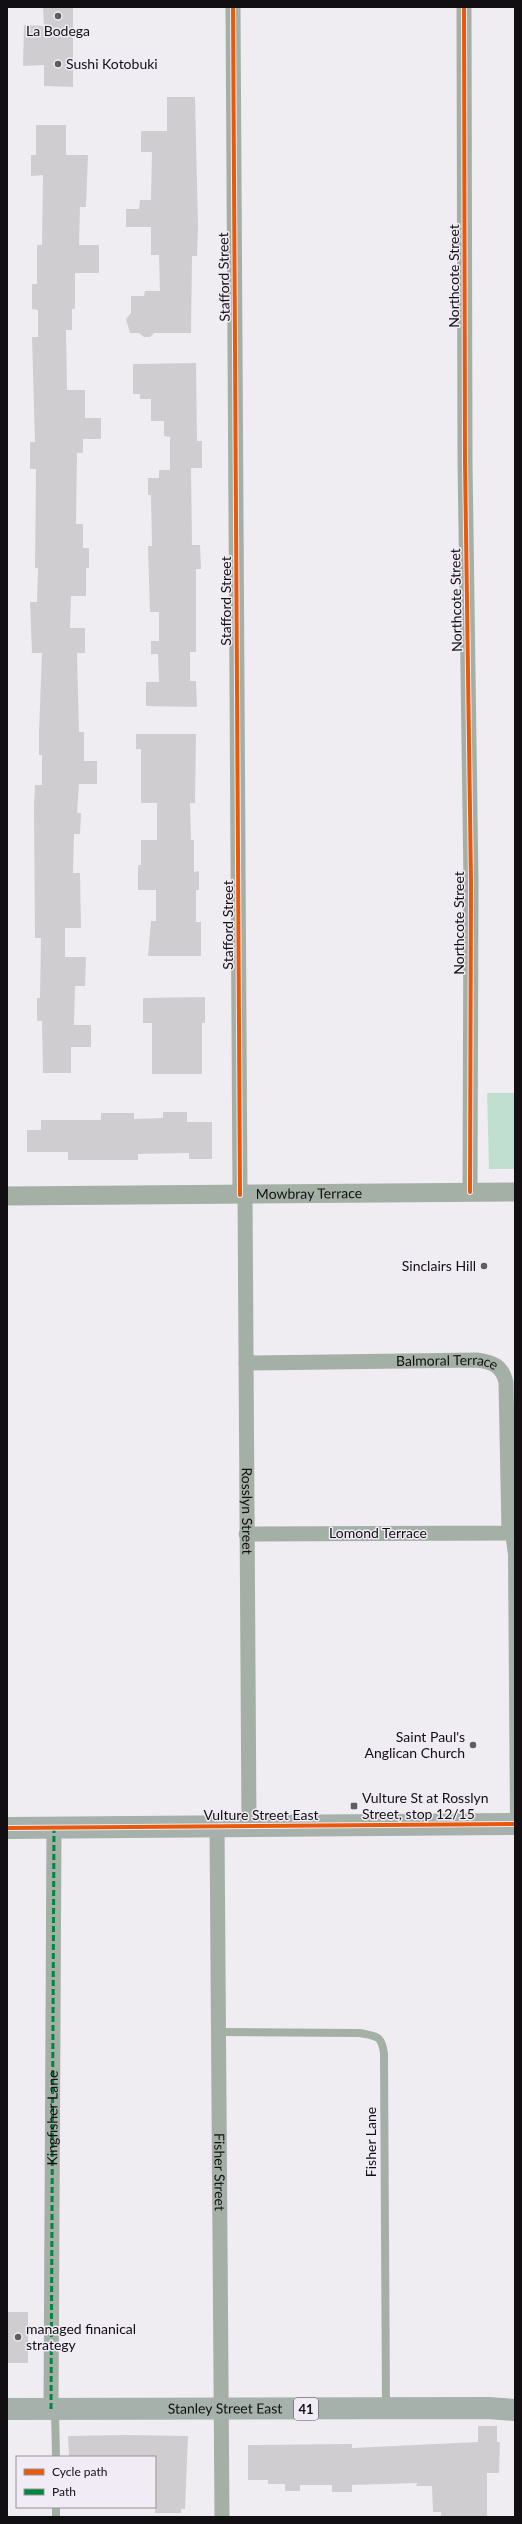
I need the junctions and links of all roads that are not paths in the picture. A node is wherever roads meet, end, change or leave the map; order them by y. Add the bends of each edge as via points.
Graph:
1 (233, 7) edge
2 (464, 7) edge
3 (470, 1192) junction
4 (515, 1192) edge
5 (243, 1195) junction
6 (7, 1196) edge
7 (246, 1363) junction
8 (509, 1532) junction
9 (246, 1534) junction
10 (514, 1824) edge
11 (217, 1826) junction
12 (250, 1826) junction
13 (7, 1828) edge
14 (54, 1828) junction
15 (218, 2032) junction
16 (386, 2408) junction
17 (7, 2409) edge
18 (53, 2409) junction
19 (221, 2409) junction
20 (515, 2410) edge
21 (56, 2456) edge
22 (222, 2517) edge

1 - 5 street, Stafford Street
2 - 3 street, Northcote Street via 465,462 471,882
3 - 4 street, Mowbray Terrace
3 - 5 street, Mowbray Terrace
5 - 6 street, Mowbray Terrace
5 - 7 street, Rosslyn Street
7 - 8 street, Balmoral Terrace via 470,1360 492,1362 500,1369 506,1382
7 - 9 street, Rosslyn Street
8 - 9 street, Lomond Terrace
8 - 10 lane, Balmoral Terrace via 512,1555
9 - 12 street, Rosslyn Street
10 - 12 main road, Vulture Street East
11 - 12 main road, Vulture Street East
11 - 14 main road, Vulture Street East
11 - 15 street, Fisher Street
13 - 14 main road, Vulture Street East
14 - 18 street, Kingfisher Lane
15 - 16 lane, Fisher Lane via 359,2034 382,2040
15 - 19 street, Fisher Street
16 - 19 main road, Stanley Street East / 41
16 - 20 main road, Stanley Street East / 41
17 - 18 main road, Stanley Street East / 41
18 - 19 main road, Stanley Street East / 41
18 - 21 lane, Kingfisher Lane
19 - 22 street, Fisher Street

